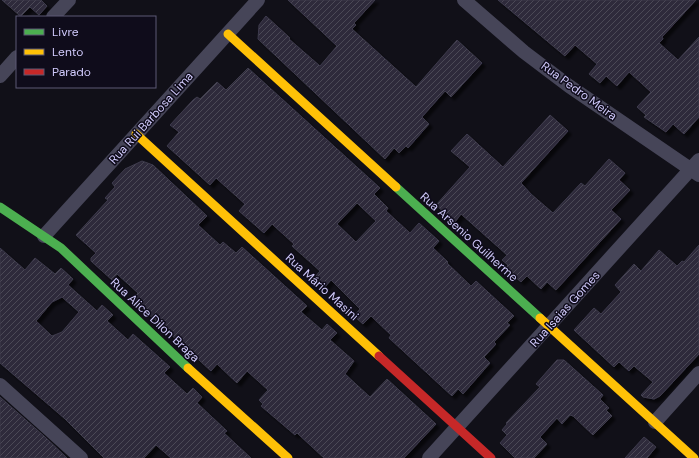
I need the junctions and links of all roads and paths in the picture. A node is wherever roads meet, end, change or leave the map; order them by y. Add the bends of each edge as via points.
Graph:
1 (69, 0) edge
2 (258, 0) edge
3 (464, 0) edge
4 (54, 16) edge
5 (228, 34) junction
6 (16, 58) edge
7 (0, 76) edge
8 (136, 134) junction
9 (696, 168) edge
10 (0, 207) edge
11 (44, 236) junction
12 (550, 326) junction
13 (699, 373) edge
14 (0, 385) edge
15 (655, 422) junction
16 (457, 427) junction
17 (81, 458) edge
18 (288, 458) edge
19 (429, 458) edge
20 (491, 458) edge
21 (694, 458) edge

1 - 4 street
2 - 5 street, Rua Rui Barbosa Lima
3 - 9 street, Rua Pedro Meira via 524,52 569,86
5 - 8 street, Rua Rui Barbosa Lima
5 - 12 street, Rua Arsenio Guilherme
6 - 7 street
8 - 11 street, Rua Rui Barbosa Lima
8 - 16 street, Rua Mário Masini
9 - 12 street, Rua Isaias Gomes
10 - 11 street, Rua Alice Dilon Braga
11 - 18 street, Rua Alice Dilon Braga via 61,248 155,338
12 - 15 street, Rua Arsenio Guilherme
12 - 16 street, Rua Isaias Gomes
13 - 15 street
14 - 17 street
15 - 21 street, Rua Arsenio Guilherme
16 - 19 street, Rua Isaias Gomes
16 - 20 street, Rua Mário Masini

